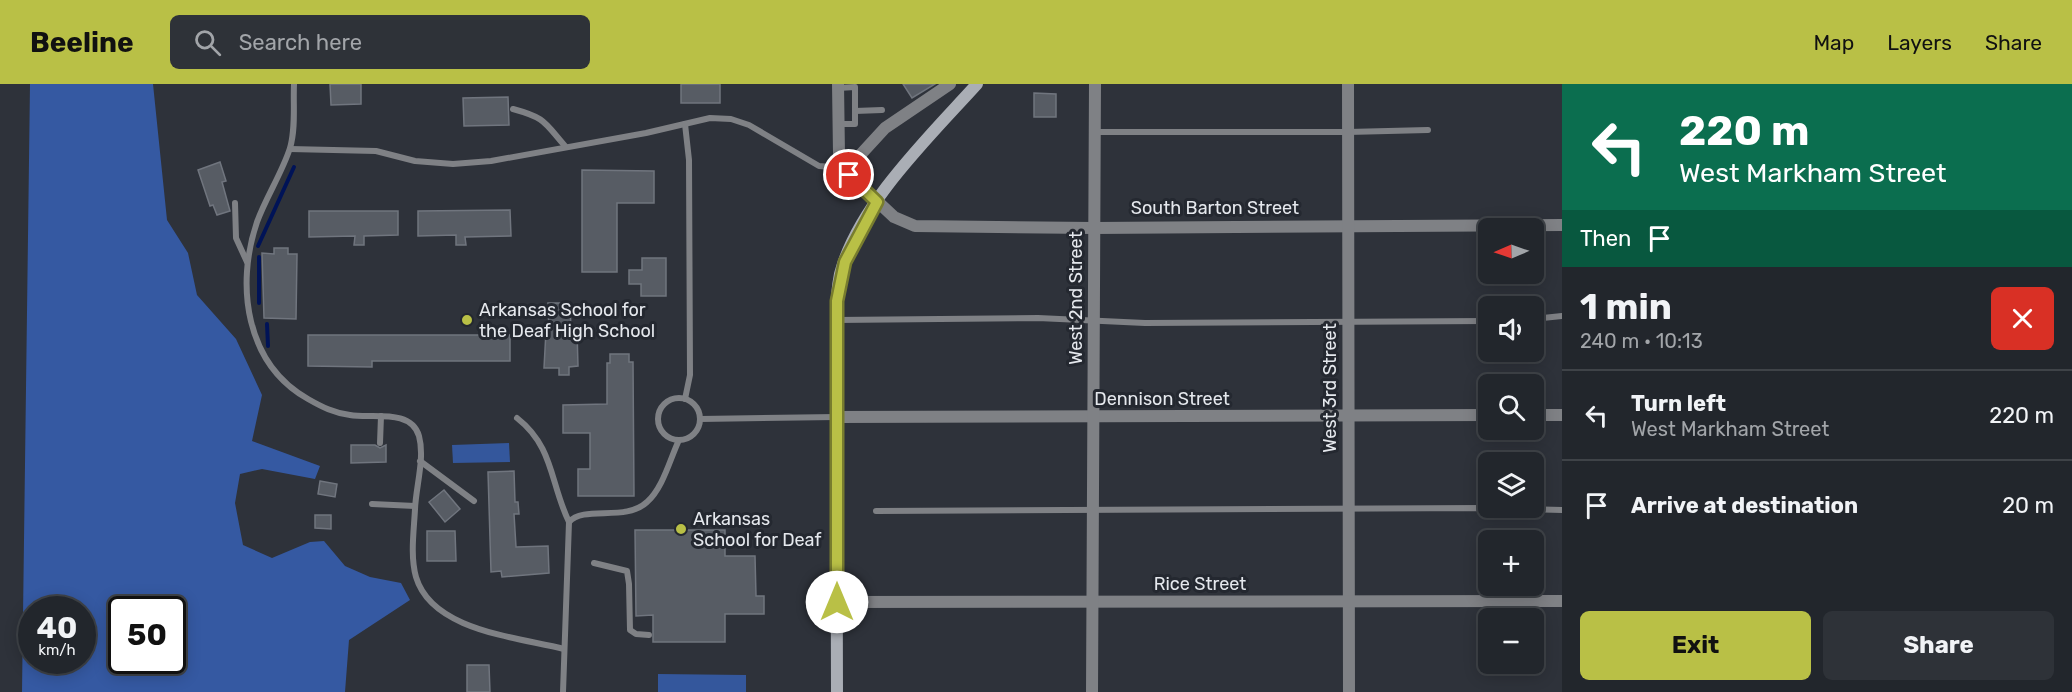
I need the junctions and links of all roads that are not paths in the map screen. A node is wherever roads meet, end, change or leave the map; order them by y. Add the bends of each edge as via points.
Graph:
1 (294, 84) edge
2 (950, 84) edge
3 (977, 84) edge
4 (1095, 84) edge
5 (1348, 84) edge
6 (838, 86) edge
7 (513, 109) dead end
8 (882, 110) dead end
9 (855, 111) junction
10 (685, 124) junction
11 (838, 124) junction
12 (1428, 130) dead end
13 (1095, 132) junction
14 (1348, 132) junction
15 (565, 146) junction
16 (290, 149) junction
17 (844, 168) junction
18 (877, 202) junction
19 (235, 203) dead end
20 (1348, 225) junction
21 (1562, 225) edge
22 (1094, 228) junction
23 (249, 265) junction
24 (1562, 316) edge
25 (1544, 318) edge
26 (836, 320) junction
27 (1094, 321) junction
28 (1478, 321) edge
29 (1348, 323) junction
30 (685, 399) junction
31 (1478, 415) edge
32 (1544, 415) edge
33 (1562, 415) edge
34 (1348, 416) junction
35 (381, 417) junction
36 (836, 417) junction
37 (1093, 417) junction
38 (518, 418) dead end
39 (700, 419) junction
40 (679, 440) junction
41 (380, 443) dead end
42 (420, 461) junction
43 (474, 501) dead end
44 (372, 504) dead end
45 (415, 506) junction
46 (1348, 510) junction
47 (1562, 510) edge
48 (876, 511) dead end
49 (1093, 511) junction
50 (569, 522) junction
51 (594, 563) dead end
52 (1562, 601) edge
53 (837, 602) junction
54 (1348, 602) junction
55 (1093, 603) junction
56 (649, 635) dead end
57 (564, 649) junction
58 (563, 692) edge
59 (837, 692) edge
60 (1092, 692) edge
61 (1348, 692) edge

1 - 16 lane
2 - 17 street via 885,128 852,165
3 - 18 main road via 907,161
4 - 13 street, West 2nd Street
5 - 14 street, West 3rd Street
6 - 9 lane via 855,87
6 - 11 street
7 - 15 lane via 539,117 552,127
8 - 9 lane
9 - 11 lane via 855,124
10 - 15 lane
10 - 17 lane via 710,118 731,119 762,131 819,166
10 - 30 lane via 689,160 690,375
11 - 17 street via 839,154
12 - 14 lane
13 - 14 lane
13 - 22 street, West 2nd Street
14 - 20 street, West 3rd Street
15 - 16 lane via 492,161 453,164 415,161 376,151
16 - 23 lane via 258,221
17 - 18 street, South Barton Street
18 - 22 street, South Barton Street via 904,223 924,227
18 - 26 main road via 840,274
19 - 23 lane via 236,238
20 - 21 street, South Barton Street
20 - 22 street, South Barton Street
20 - 29 street, West 3rd Street
22 - 27 street, West 2nd Street
23 - 35 lane via 250,320 255,339 271,367 288,385 323,408 350,416
24 - 25 lane
26 - 27 lane
26 - 36 main road
27 - 29 lane
27 - 37 street, West 2nd Street
28 - 29 lane
29 - 34 street, West 3rd Street
30 - 39 lane via 696,406
30 - 40 lane via 670,399 658,413 662,431
31 - 34 street, Dennison Street
32 - 33 street
34 - 37 street, Dennison Street
34 - 46 street, West 3rd Street
35 - 41 lane
35 - 42 lane via 399,418 411,424 419,435
36 - 37 street, Dennison Street
36 - 39 lane
36 - 53 main road
37 - 49 street, West 2nd Street
38 - 50 lane via 535,431 546,453 558,499
39 - 40 lane via 692,436
40 - 50 lane via 656,490 639,509 579,516
42 - 43 lane
42 - 45 lane
44 - 45 lane
45 - 57 lane via 415,573 434,606 466,625
46 - 47 lane
46 - 49 lane
46 - 54 street, West 3rd Street
48 - 49 lane
49 - 55 street, West 2nd Street
50 - 57 lane
51 - 56 lane via 627,571 630,630
52 - 54 street, Rice Street
53 - 55 street, Rice Street
53 - 59 main road
54 - 55 street, Rice Street
54 - 61 street, West 3rd Street
55 - 60 street, West 2nd Street
57 - 58 lane

